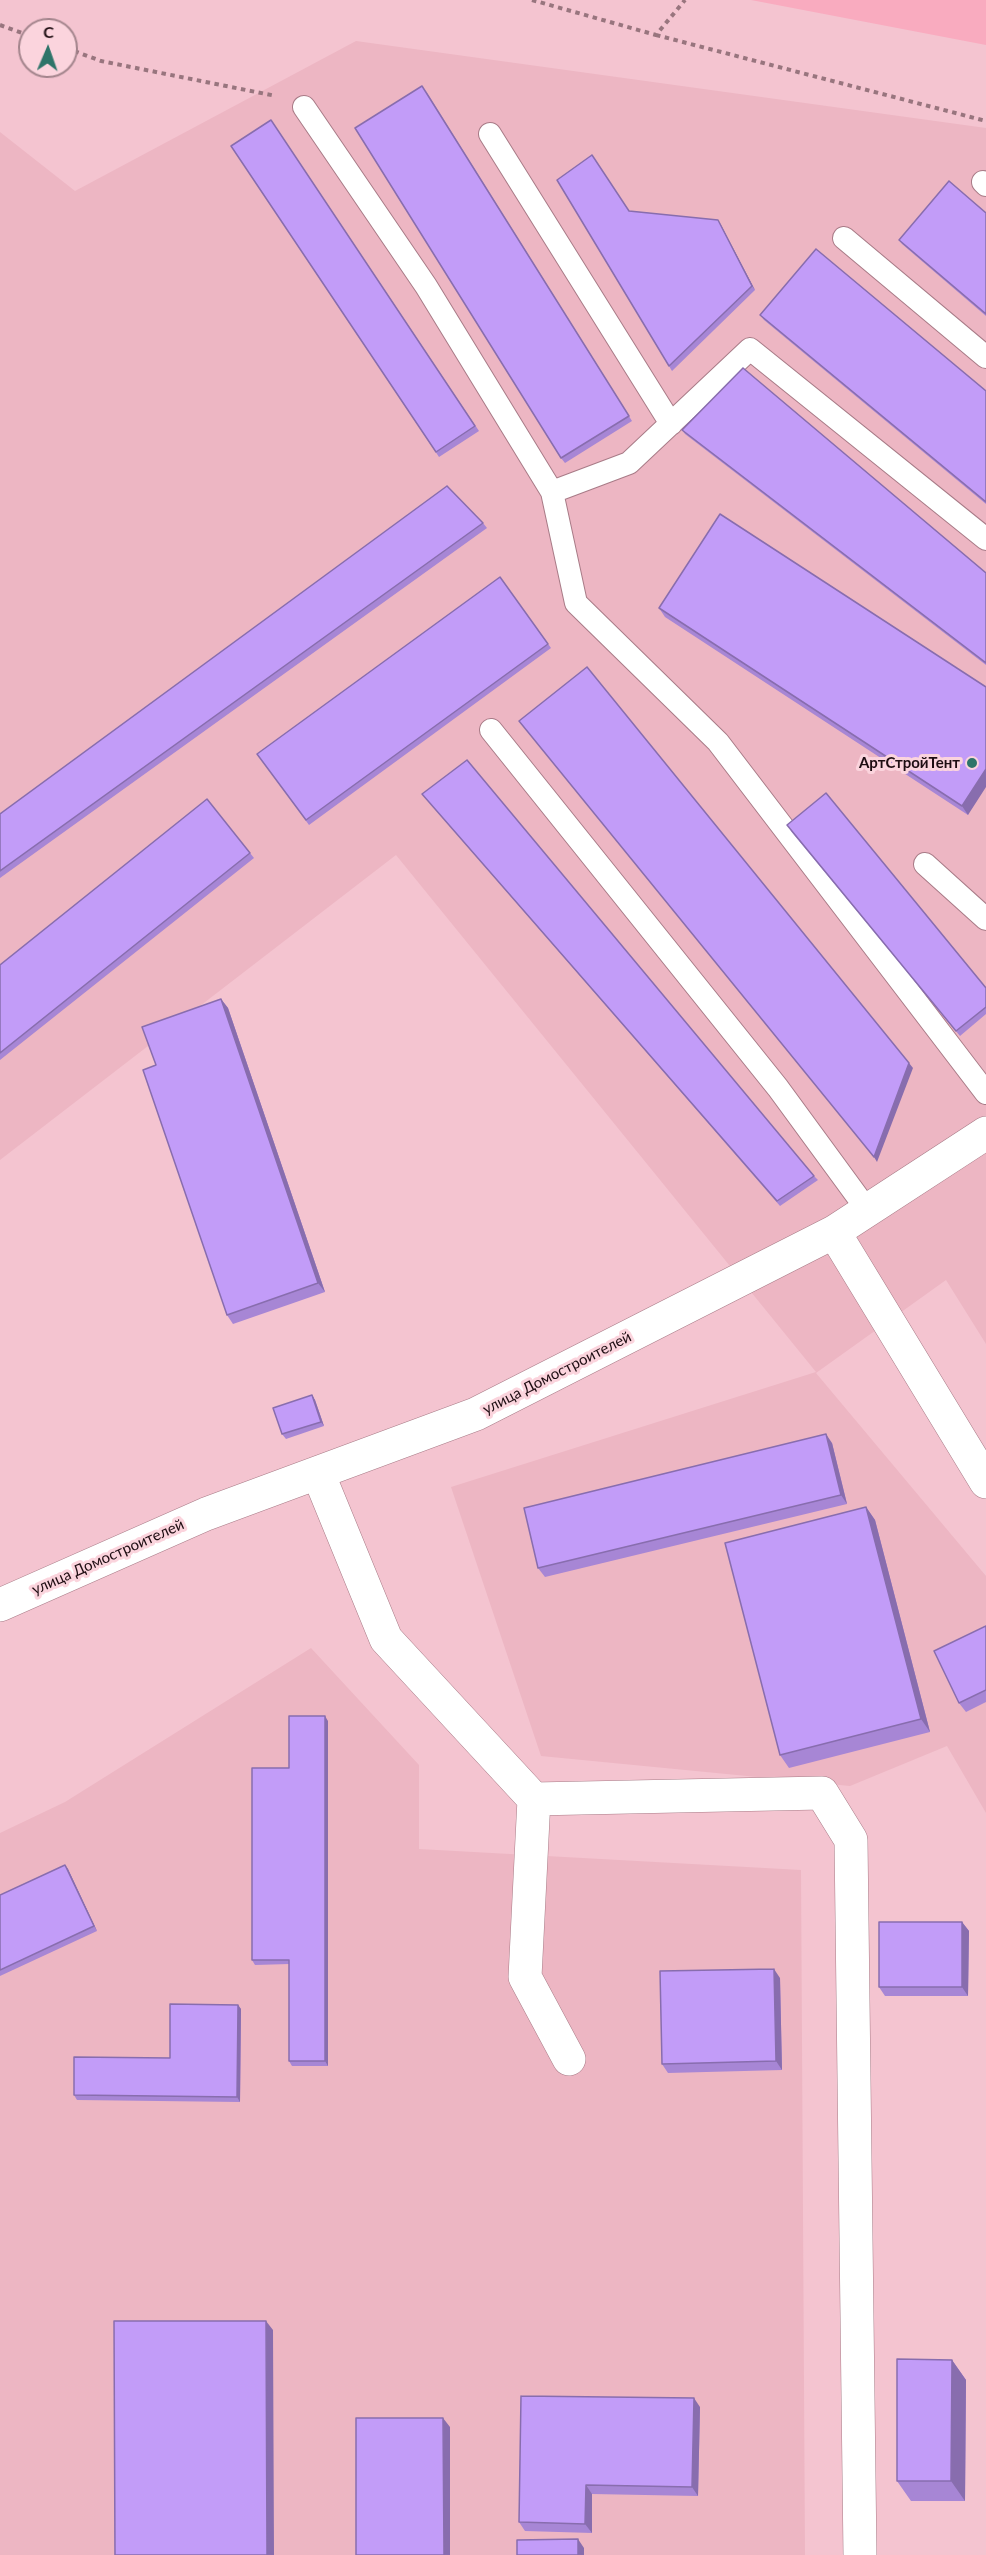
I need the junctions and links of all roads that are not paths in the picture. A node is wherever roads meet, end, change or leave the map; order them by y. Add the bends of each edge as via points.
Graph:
1 (304, 106) road end
2 (490, 134) dead end
3 (844, 238) dead end
4 (986, 357) edge
5 (671, 424) junction
6 (552, 492) junction
7 (986, 538) edge
8 (491, 730) dead end
9 (925, 864) dead end
10 (986, 919) edge
11 (986, 1093) edge
12 (986, 1133) edge
13 (868, 1211) junction
14 (834, 1232) junction
15 (318, 1473) junction
16 (986, 1482) edge
17 (0, 1605) edge
18 (534, 1799) junction
19 (569, 2059) dead end
20 (860, 2555) edge

1 - 6 lane via 426,286
2 - 5 lane
3 - 4 lane
5 - 6 lane via 629,463
5 - 7 lane via 750,349
6 - 11 lane via 576,603 718,742
8 - 13 lane via 778,1088
9 - 10 lane
12 - 13 street, улица Домостроителей
13 - 14 street, улица Домостроителей
14 - 15 street, улица Домостроителей via 476,1414
14 - 16 street
15 - 17 street, улица Домостроителей via 206,1514
15 - 18 street via 387,1639
18 - 19 street via 525,1977
18 - 20 street via 822,1793 851,1840

